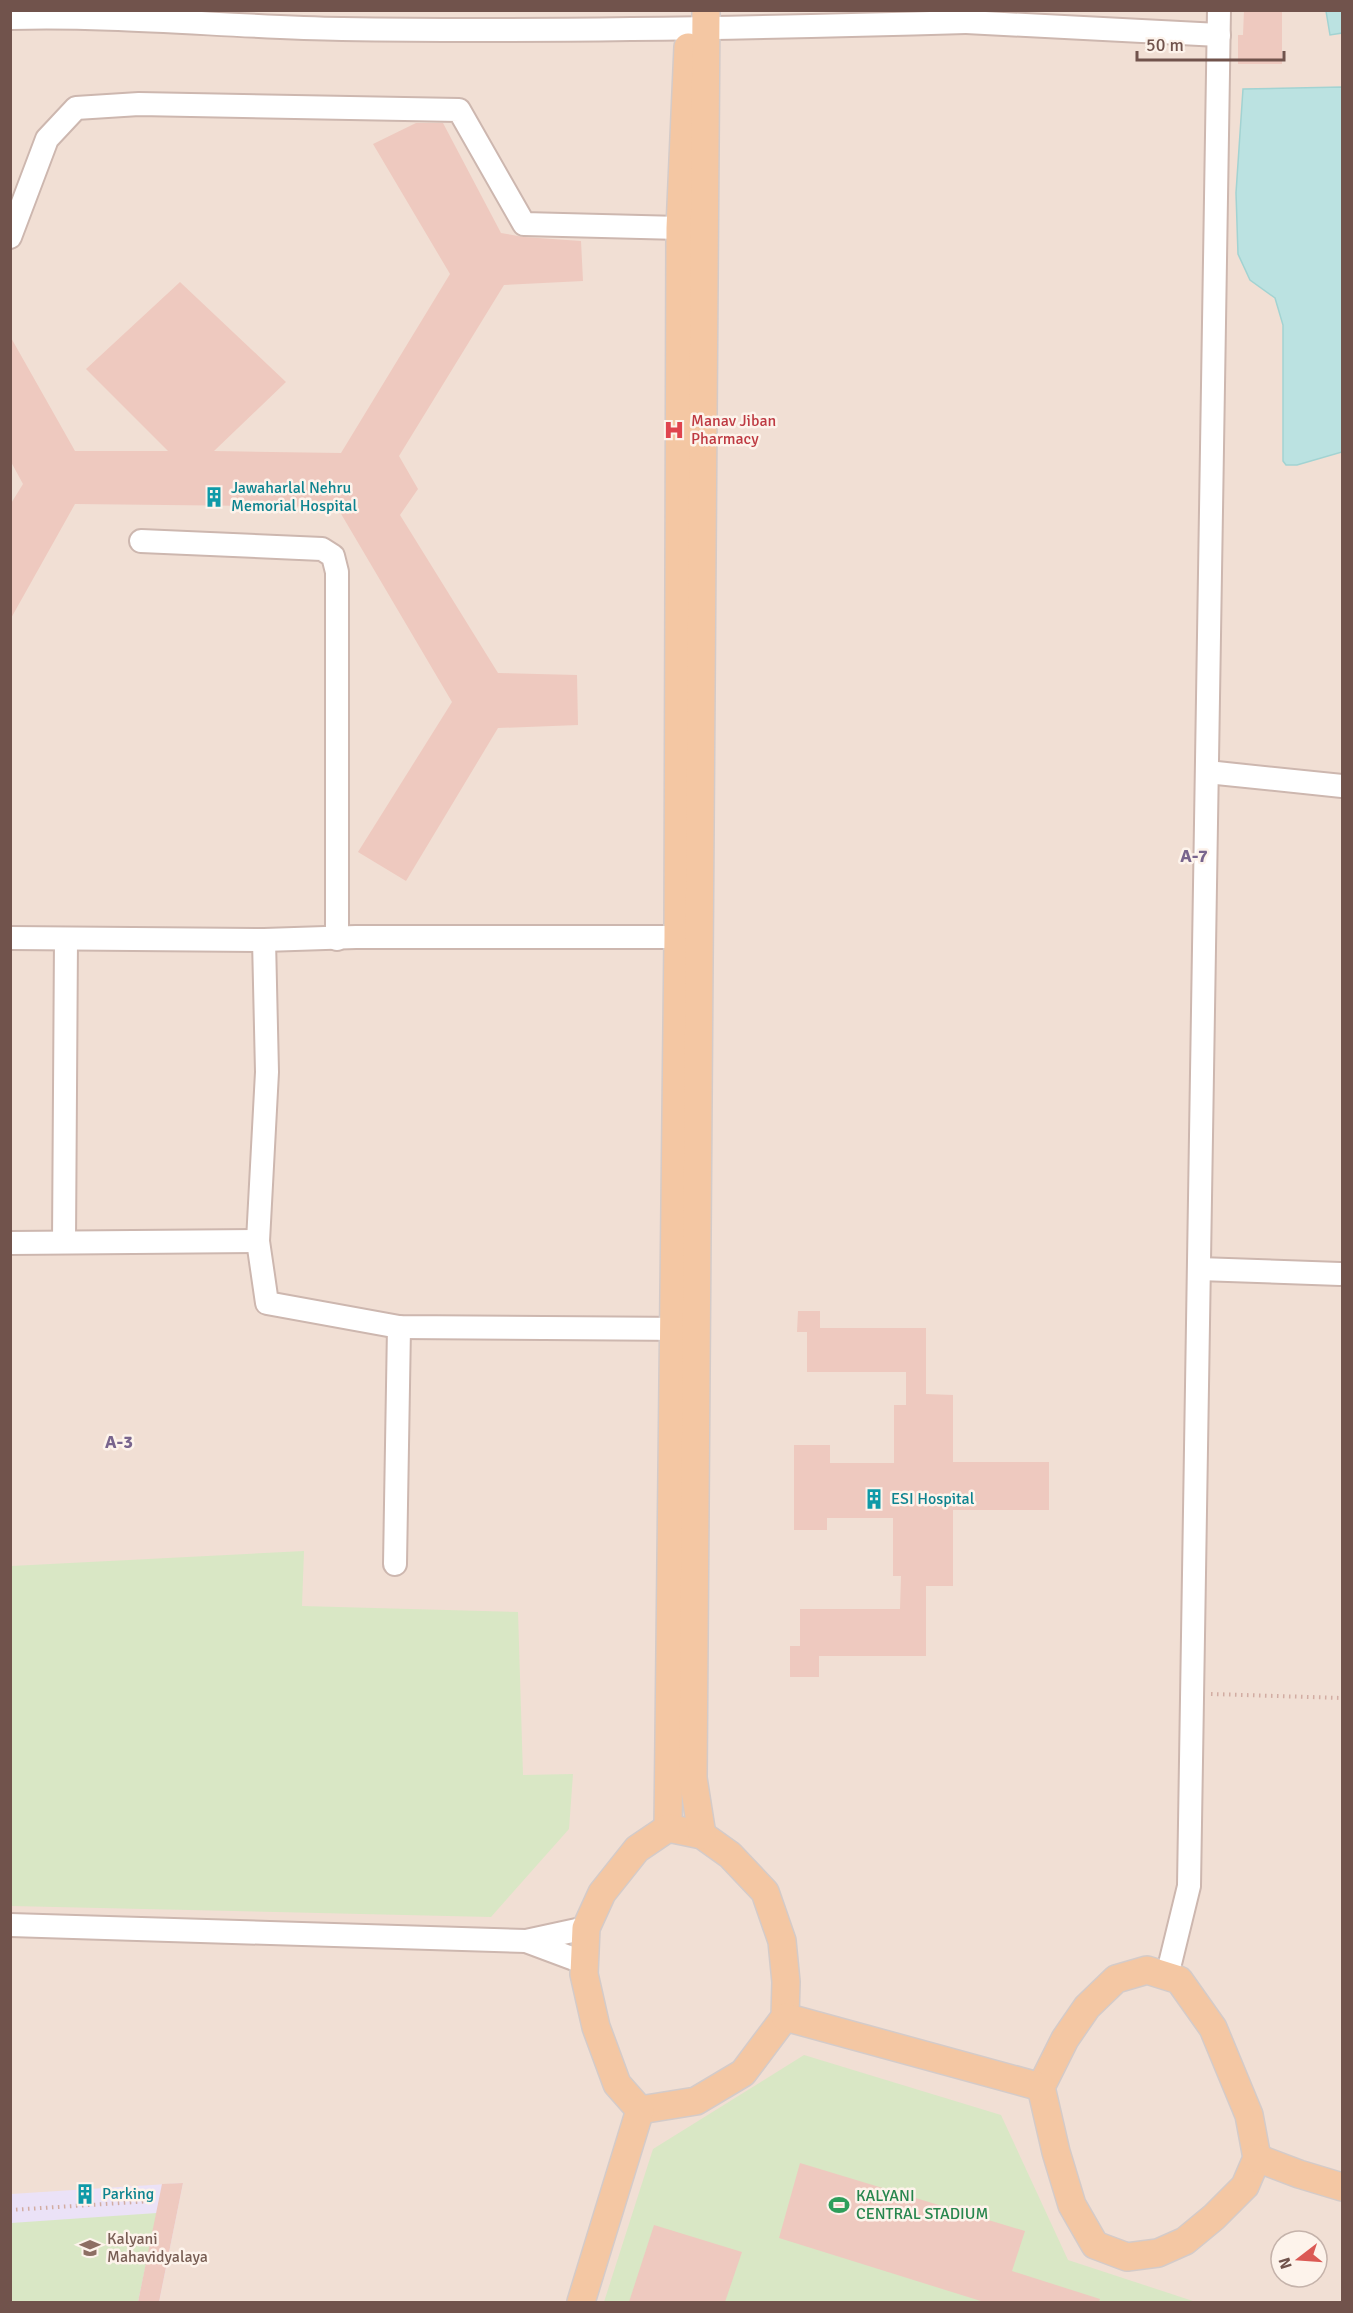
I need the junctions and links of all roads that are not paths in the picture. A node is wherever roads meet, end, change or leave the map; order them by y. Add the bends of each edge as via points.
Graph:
1 (1219, 10) edge
2 (70, 13) edge
3 (966, 16) edge
4 (10, 18) edge
5 (697, 20) edge
6 (1219, 35) junction
7 (680, 228) junction
8 (10, 237) edge
9 (141, 541) dead end
10 (1207, 772) junction
11 (1342, 786) edge
12 (678, 937) junction
13 (10, 938) edge
14 (66, 939) junction
15 (337, 939) junction
16 (264, 940) junction
17 (258, 1241) junction
18 (64, 1242) junction
19 (10, 1243) edge
20 (1199, 1269) junction
21 (1342, 1274) edge
22 (399, 1327) junction
23 (685, 1329) junction
24 (395, 1564) dead end
25 (668, 1827) junction
26 (702, 1834) junction
27 (10, 1925) edge
28 (586, 1928) junction
29 (526, 1941) junction
30 (585, 1963) junction
31 (1167, 1976) junction
32 (785, 2017) junction
33 (1041, 2087) junction
34 (640, 2110) junction
35 (1257, 2158) junction
36 (1342, 2187) edge
37 (581, 2302) edge

1 - 6 street
2 - 4 street
2 - 5 street via 340,29
3 - 5 street
3 - 6 street
5 - 7 main road
5 - 23 main road
6 - 10 street
7 - 8 street via 524,224 459,110 139,104 76,108 46,139
7 - 12 main road
9 - 15 street via 322,549 333,556 338,572
10 - 11 street
10 - 20 street
12 - 15 street
12 - 23 main road
13 - 14 street
14 - 16 street
14 - 18 street
15 - 16 street
16 - 17 street via 267,1071
17 - 18 street
17 - 22 street via 267,1302
18 - 19 street
20 - 21 street
20 - 31 street via 1189,1886
22 - 23 street
22 - 24 street
23 - 25 main road
23 - 26 main road via 693,1778
25 - 26 main road
25 - 28 main road via 637,1849 602,1893
26 - 32 main road via 730,1855 765,1892 782,1941
27 - 29 street
28 - 29 street
28 - 30 main road
29 - 30 street
30 - 34 main road via 596,2027 617,2084
31 - 33 main road via 1147,1970 1116,1979 1087,2007 1065,2039
31 - 35 main road via 1179,1980 1214,2028 1249,2115
32 - 33 main road
32 - 34 main road via 743,2073 696,2101
33 - 35 main road via 1072,2205 1095,2245 1127,2257 1158,2253 1185,2241 1245,2186
34 - 37 main road
35 - 36 main road

